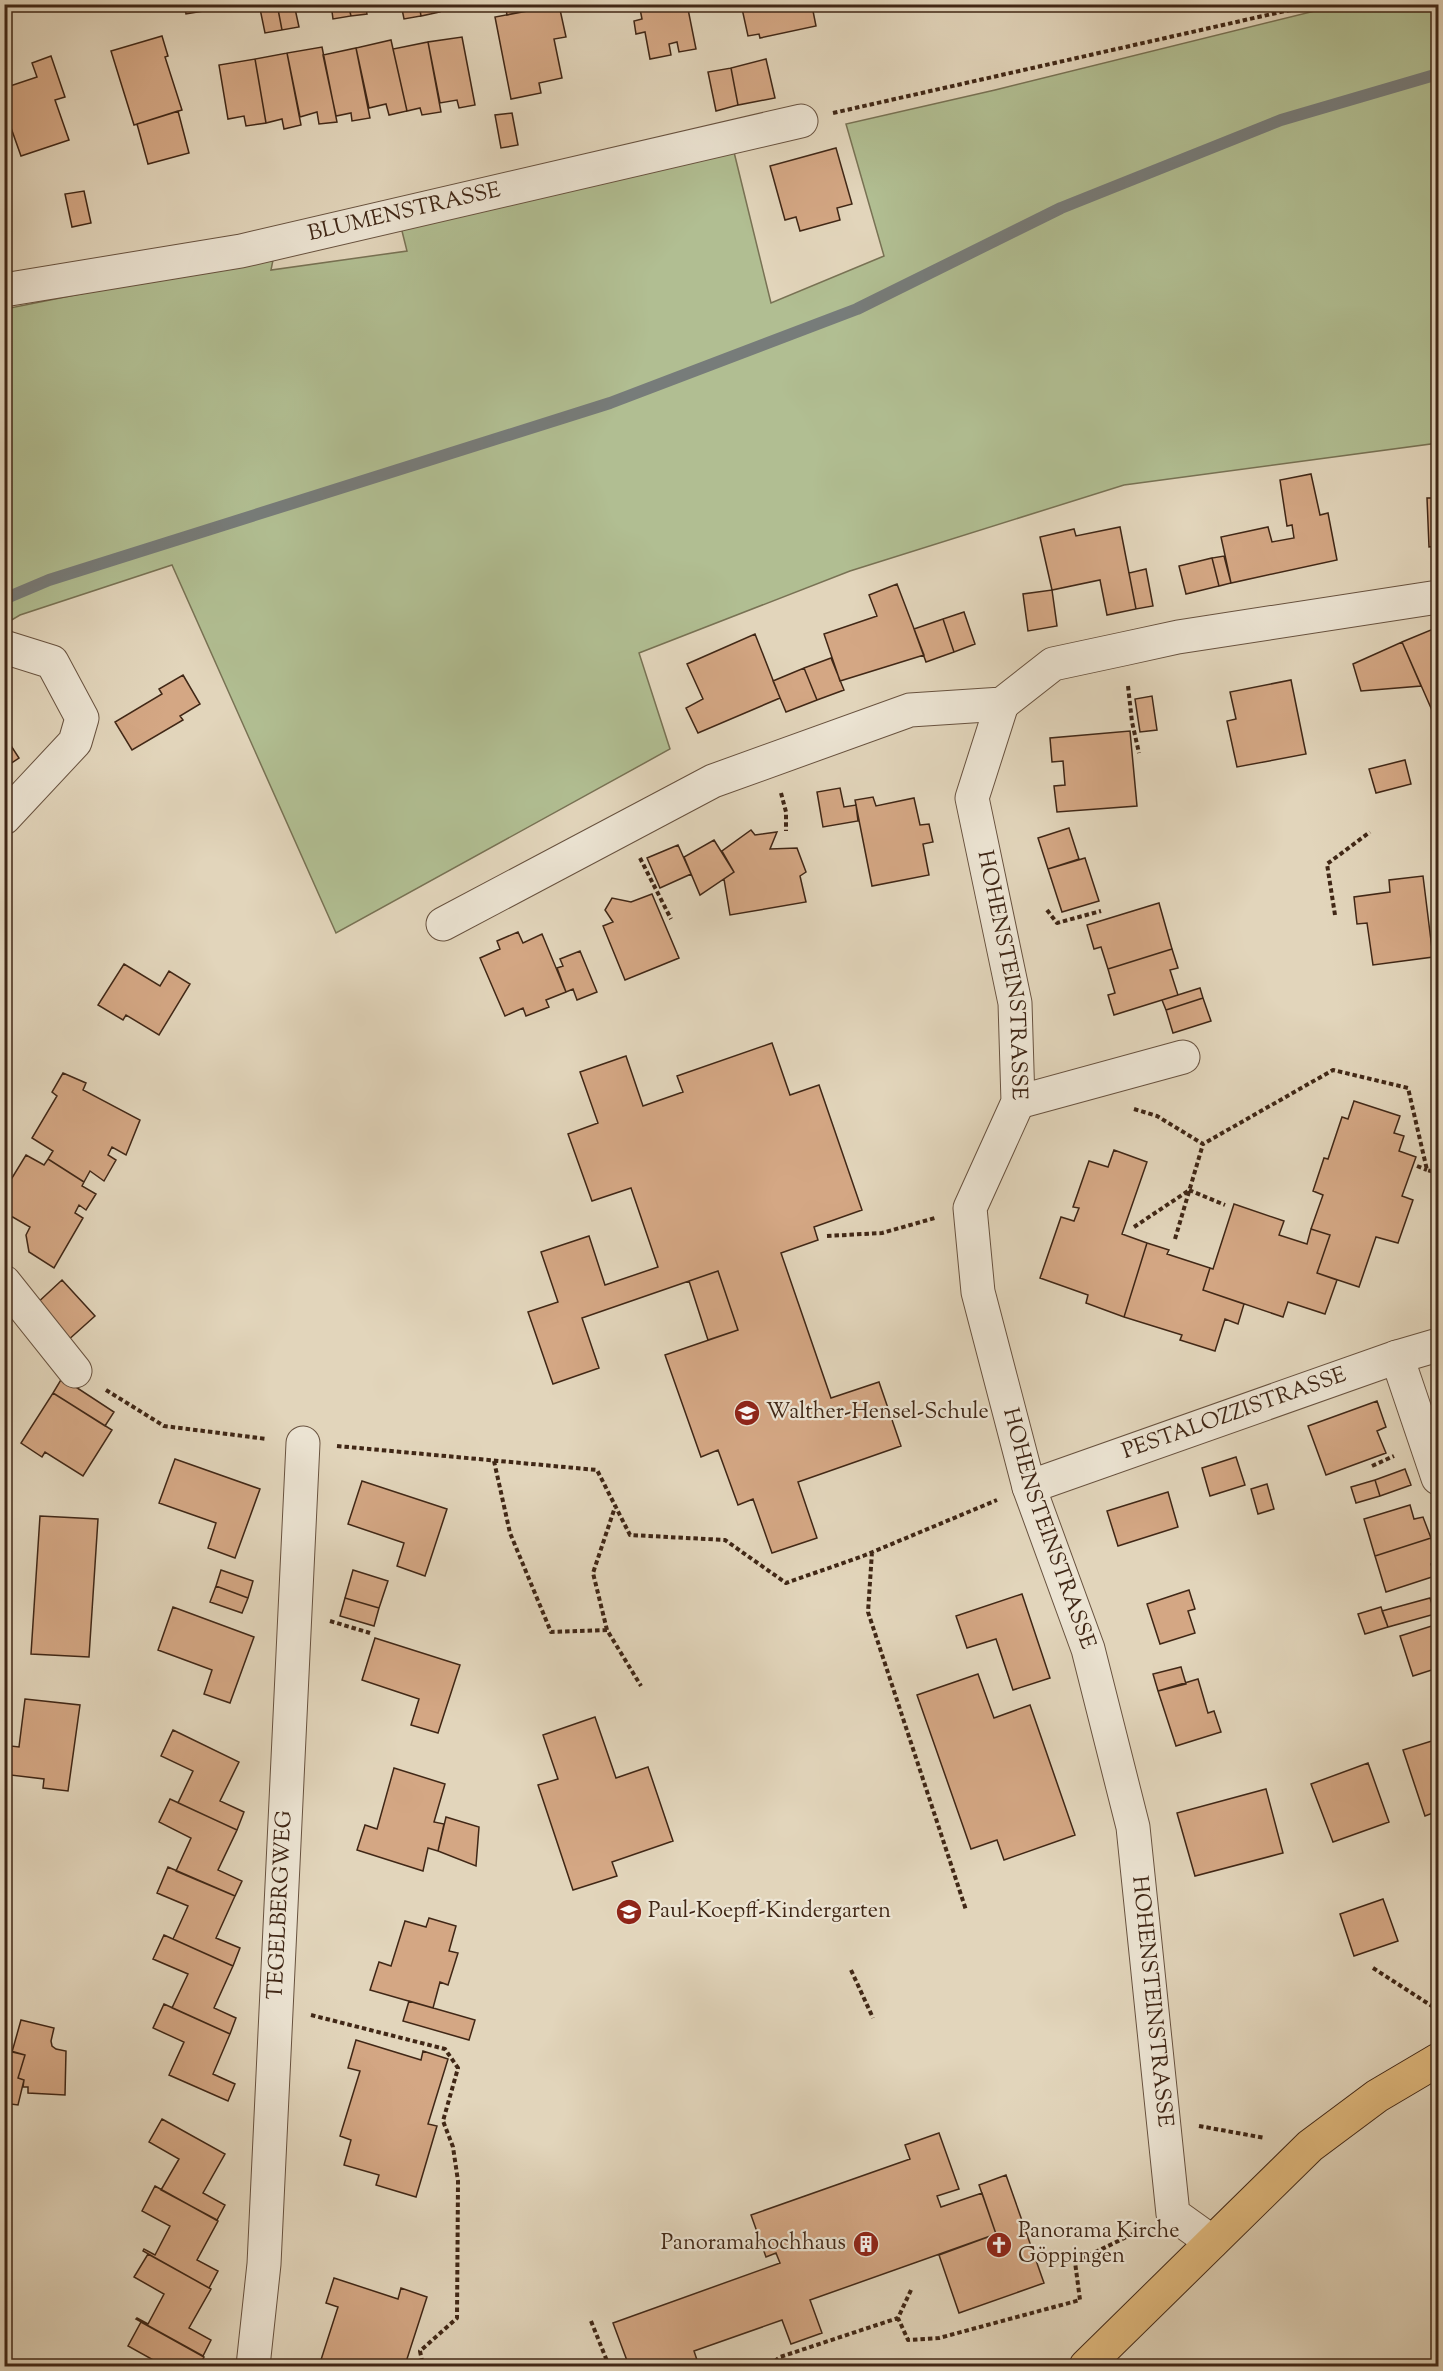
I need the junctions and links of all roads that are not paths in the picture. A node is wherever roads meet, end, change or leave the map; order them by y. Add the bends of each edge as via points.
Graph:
1 (801, 121) road end
2 (4, 290) edge
3 (1438, 597) edge
4 (4, 647) edge
5 (1002, 704) junction
6 (4, 818) edge
7 (443, 924) dead end
8 (1183, 1057) dead end
9 (1018, 1102) junction
10 (4, 1282) edge
11 (1438, 1345) edge
12 (1396, 1357) junction
13 (75, 1371) road end
14 (303, 1443) road end
15 (1438, 1478) edge
16 (1029, 1487) junction
17 (1438, 2060) edge
18 (1212, 2242) junction
19 (253, 2367) edge
20 (1086, 2367) edge

1 - 2 street, BLUMENSTRASSE via 242,251
3 - 5 street via 1178,637 1053,664
4 - 6 street via 52,662 82,717 75,742
5 - 7 street via 910,710 713,781
5 - 9 street, HOHENSTEINSTRASSE via 972,798 1015,1003
8 - 9 street
9 - 16 street, HOHENSTEINSTRASSE via 970,1208 978,1293
10 - 13 street
11 - 12 street, PESTALOZZISTRASSE
12 - 15 street
12 - 16 street, PESTALOZZISTRASSE
14 - 19 street, TEGELBERGWEG via 264,2264
16 - 18 street, HOHENSTEINSTRASSE via 1088,1649 1133,1827 1173,2214
17 - 18 main road via 1377,2096 1310,2146
18 - 20 main road

